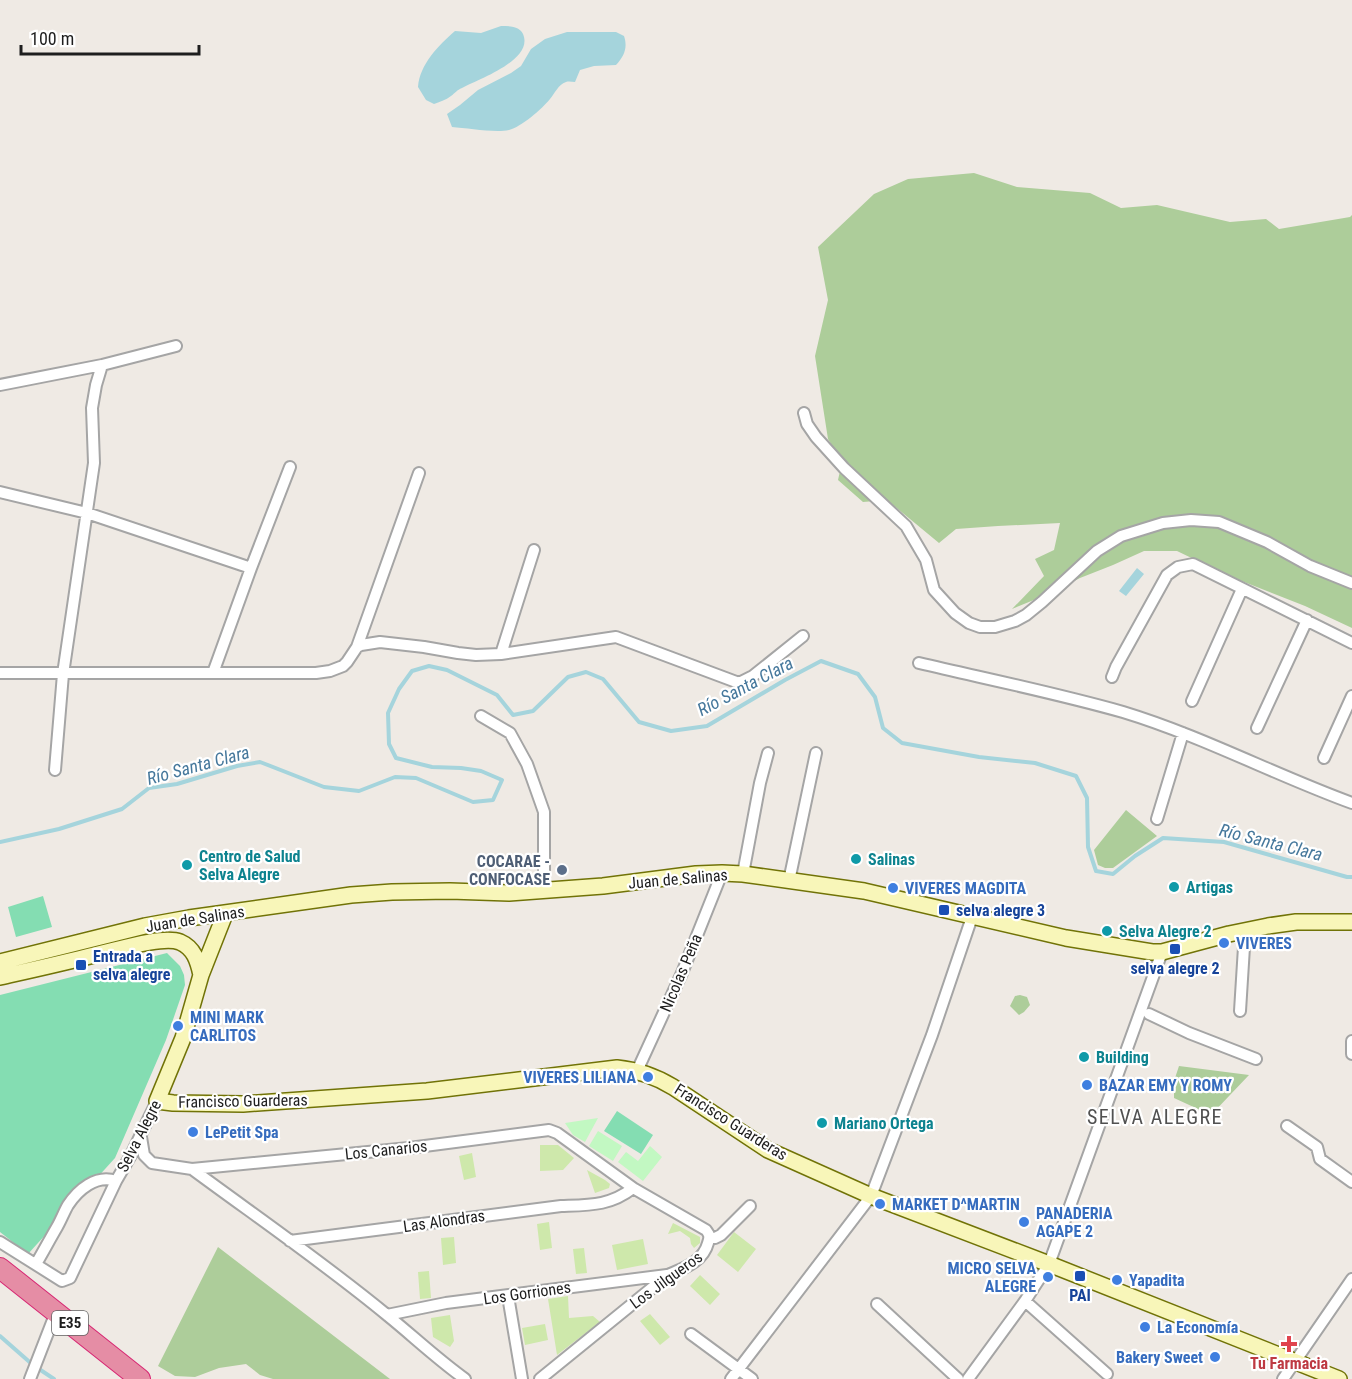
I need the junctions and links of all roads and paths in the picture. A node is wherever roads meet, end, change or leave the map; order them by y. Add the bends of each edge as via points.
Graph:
1 (176, 346) dead end
2 (102, 365) junction
3 (0, 385) edge
4 (804, 412) dead end
5 (290, 467) dead end
6 (419, 473) dead end
7 (0, 492) edge
8 (87, 513) junction
9 (534, 550) dead end
10 (250, 568) junction
11 (1352, 583) edge
12 (1242, 589) junction
13 (1307, 620) junction
14 (803, 636) dead end
15 (1352, 643) edge
16 (357, 647) junction
17 (501, 654) junction
18 (919, 663) dead end
19 (213, 673) junction
20 (0, 674) edge
21 (63, 674) junction
22 (1113, 677) dead end
23 (1352, 696) edge
24 (1191, 701) dead end
25 (481, 716) dead end
26 (1257, 728) dead end
27 (1183, 734) junction
28 (768, 753) dead end
29 (816, 753) dead end
30 (1324, 758) dead end
31 (55, 770) dead end
32 (1352, 803) edge
33 (1157, 819) dead end
34 (722, 873) junction
35 (743, 874) junction
36 (789, 881) junction
37 (544, 891) junction
38 (225, 914) junction
39 (972, 917) junction
40 (1352, 922) edge
41 (1245, 931) junction
42 (1162, 952) junction
43 (0, 962) edge
44 (201, 975) junction
45 (0, 977) edge
46 (1240, 1011) dead end
47 (1149, 1014) dead end
48 (1352, 1041) edge
49 (1352, 1054) edge
50 (1256, 1059) dead end
51 (637, 1071) junction
52 (157, 1101) junction
53 (1287, 1125) dead end
54 (141, 1137) junction
55 (192, 1169) junction
56 (116, 1181) junction
57 (1352, 1182) edge
58 (633, 1188) junction
59 (872, 1196) junction
60 (750, 1206) dead end
61 (710, 1238) junction
62 (290, 1241) junction
63 (0, 1242) edge
64 (36, 1264) junction
65 (1049, 1264) junction
66 (0, 1268) edge
67 (668, 1275) junction
68 (1352, 1279) edge
69 (508, 1296) junction
70 (1024, 1301) junction
71 (877, 1304) dead end
72 (56, 1312) junction
73 (387, 1315) junction
74 (692, 1334) dead end
75 (1294, 1361) junction
76 (739, 1370) junction
77 (1107, 1374) dead end
78 (30, 1379) edge
79 (140, 1379) edge
80 (465, 1379) edge
81 (522, 1379) edge
82 (540, 1379) edge
83 (731, 1379) edge
84 (752, 1379) edge
85 (958, 1379) edge
86 (968, 1379) edge
87 (1282, 1379) edge
88 (1339, 1379) edge

1 - 2 street
2 - 3 street
2 - 8 street via 92,408 94,463
4 - 11 street via 816,438 906,526 926,560 934,590 955,614 980,627 995,627 1026,615 1106,544 1162,523 1219,522
5 - 10 street
6 - 16 street
7 - 8 street
8 - 10 street
8 - 21 street
9 - 17 street
10 - 19 street
12 - 13 street
12 - 22 street via 1193,564 1178,567 1167,575
12 - 24 street
13 - 15 street
13 - 26 street
14 - 17 street via 753,676 739,682 616,637
16 - 17 street via 380,642 458,654
16 - 19 street via 343,666 330,671
18 - 27 street via 1113,710
19 - 21 street
20 - 21 street
21 - 31 street
23 - 30 street
25 - 37 street via 510,733 527,764 544,812
27 - 32 street
27 - 33 street
28 - 35 street
29 - 36 street
34 - 35 street, Juan de Salinas
34 - 37 street, Juan de Salinas
34 - 51 street, Nicolas Peña
35 - 36 street, Juan de Salinas
36 - 39 street, Juan de Salinas via 864,891
37 - 38 street, Juan de Salinas via 392,892
38 - 43 street, Juan de Salinas via 145,926
38 - 44 street, Selva Alegre
39 - 42 street, Juan de Salinas via 1066,939
39 - 59 street
40 - 41 street, Juan de Salinas via 1296,922
41 - 42 street, Juan de Salinas
41 - 46 street
42 - 65 street
44 - 45 street, Juan de Salinas via 199,963 188,947 169,940
44 - 52 street, Selva Alegre via 183,1038
47 - 50 street
48 - 49 street
51 - 52 street, Francisco Guarderas via 617,1068 427,1091 243,1104
51 - 59 street, Francisco Guarderas via 673,1086 768,1150
52 - 54 street, Selva Alegre
53 - 57 street via 1317,1147 1320,1159
54 - 55 street, Los Canarios via 144,1155 152,1163
54 - 56 street, Selva Alegre
55 - 58 street, Los Canarios via 549,1130
55 - 62 street
56 - 64 street via 100,1180 77,1194
56 - 64 street, Selva Alegre via 70,1278 62,1281
58 - 61 street, Los Jilgueros via 702,1227
58 - 62 street, Las Alondras via 597,1205 561,1206
59 - 65 street, Francisco Guarderas
59 - 76 street
60 - 61 street via 721,1235
61 - 67 street, Los Jilgueros via 705,1254
62 - 73 street
63 - 64 street
65 - 70 street
65 - 75 street, Francisco Guarderas
66 - 72 highway, E35
67 - 69 street, Los Gorriones
67 - 82 street, Los Jilgueros
68 - 75 street
69 - 73 street, Los Gorriones
69 - 81 street
70 - 77 street
70 - 86 street
71 - 85 street
72 - 78 street
72 - 79 highway, E35
73 - 80 street
74 - 76 street
75 - 87 street
75 - 88 street, Francisco Guarderas
76 - 83 street
76 - 84 street

